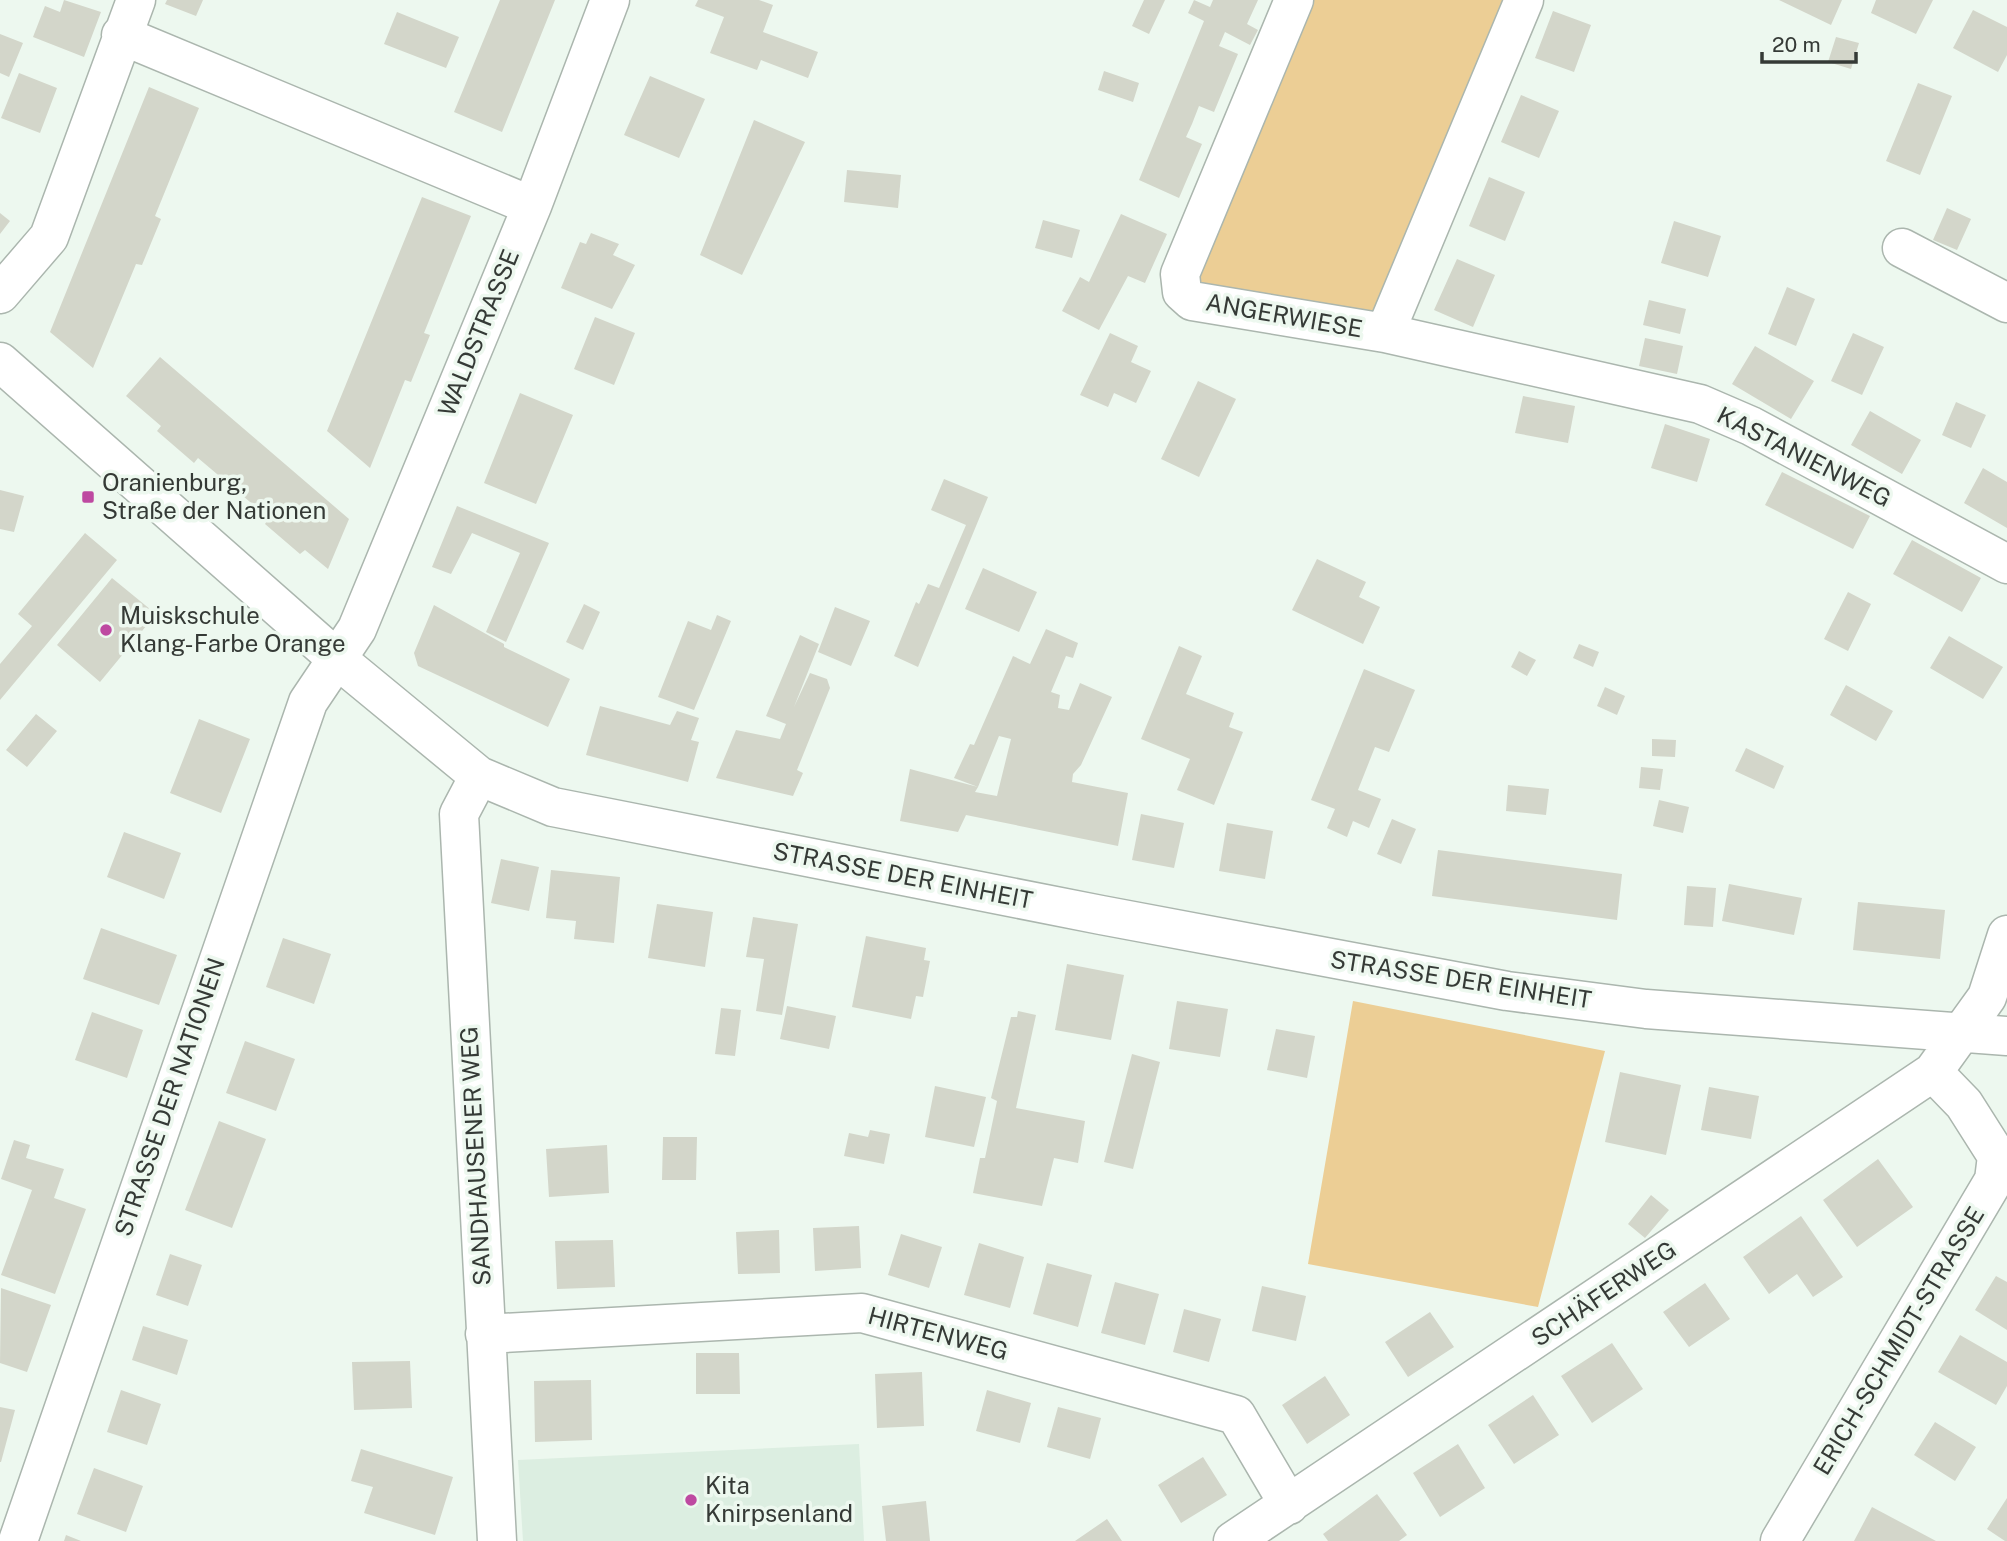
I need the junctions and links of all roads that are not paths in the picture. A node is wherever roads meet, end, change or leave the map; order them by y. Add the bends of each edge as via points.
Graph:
1 (136, 0) edge
2 (610, 0) edge
3 (1294, 0) edge
4 (1524, 0) edge
5 (121, 35) junction
6 (531, 206) junction
7 (1902, 248) dead end
8 (0, 294) edge
9 (2007, 303) edge
10 (1385, 333) junction
11 (0, 362) edge
12 (2007, 564) edge
13 (337, 659) junction
14 (478, 776) junction
15 (2007, 934) edge
16 (1961, 1033) junction
17 (2007, 1036) edge
18 (1933, 1072) junction
19 (485, 1335) junction
20 (1289, 1505) junction
21 (18, 1541) edge
22 (497, 1541) edge
23 (1233, 1541) edge
24 (1780, 1541) edge

1 - 5 street
2 - 6 street, WALDSTRASSE
3 - 10 street, ANGERWIESE via 1180,274 1182,292 1192,301
4 - 10 street, ANGERWIESE
5 - 6 street
5 - 8 street via 49,237
6 - 13 street, WALDSTRASSE via 357,629
7 - 9 street
10 - 12 street, KASTANIENWEG via 1700,404 1751,426
11 - 13 street, STRASSE DER EINHEIT
13 - 14 street, STRASSE DER EINHEIT
13 - 21 street, STRASSE DER NATIONEN via 308,702 295,736
14 - 16 street, STRASSE DER EINHEIT via 553,807 1427,978 1646,1009
14 - 19 street, SANDHAUSENER WEG via 460,814
15 - 16 street, SCHÄFERWEG via 1987,997
16 - 17 street, STRASSE DER EINHEIT
16 - 18 street, SCHÄFERWEG
18 - 20 street, SCHÄFERWEG
18 - 24 street, ERICH-SCHMIDT-STRASSE via 1964,1104 1997,1156 1994,1180
19 - 20 street, HIRTENWEG via 862,1312 1236,1415
19 - 22 street, SANDHAUSENER WEG
20 - 23 street, SCHÄFERWEG

